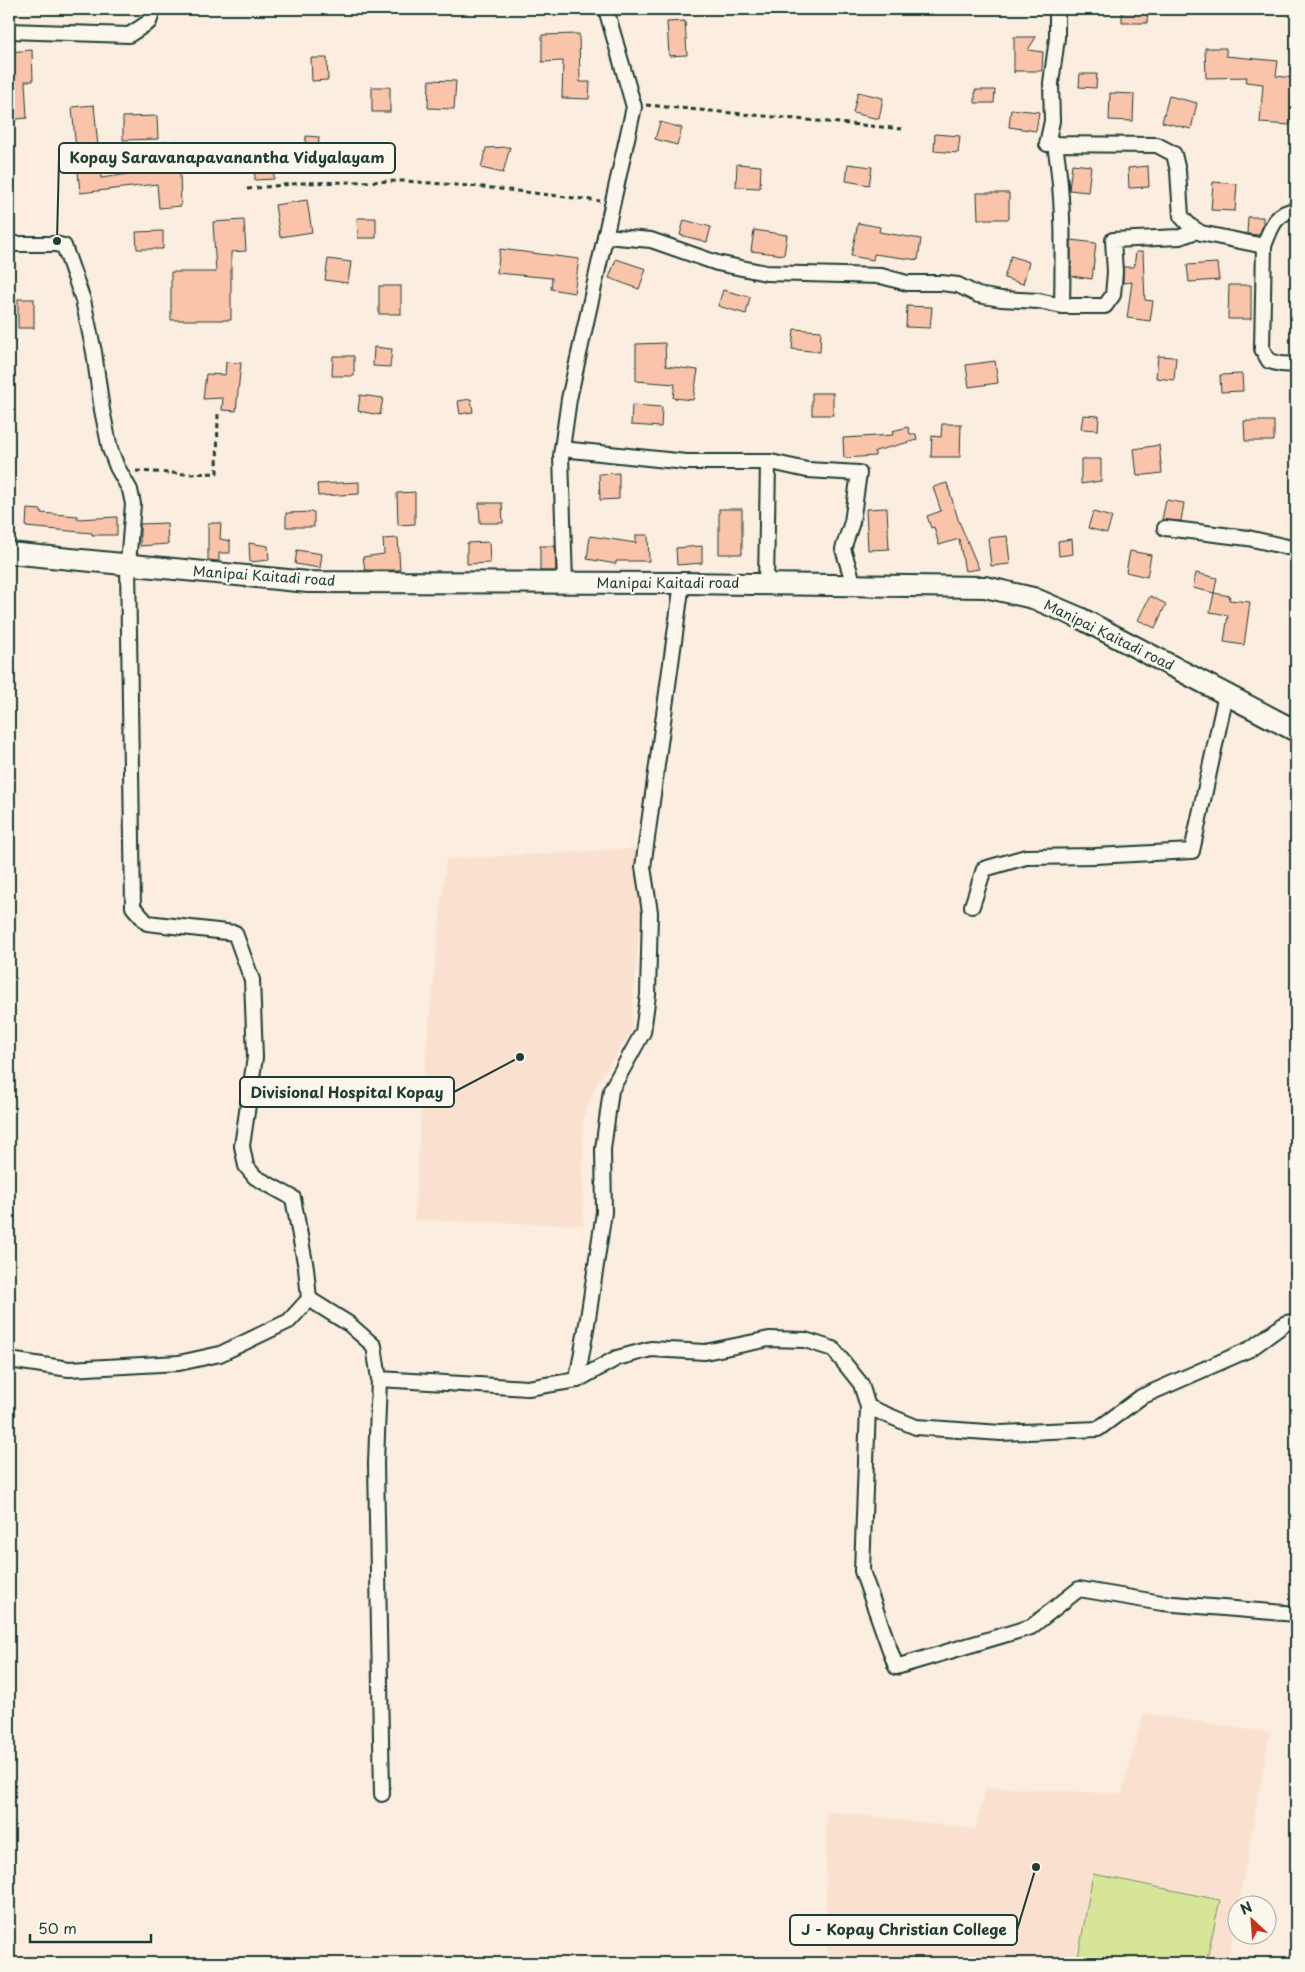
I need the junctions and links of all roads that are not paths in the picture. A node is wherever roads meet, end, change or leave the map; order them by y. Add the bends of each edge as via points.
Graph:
1 (153, 9) edge
2 (606, 9) edge
3 (1057, 9) edge
4 (9, 31) edge
5 (1055, 144) junction
6 (1296, 211) edge
7 (1197, 230) junction
8 (605, 236) junction
9 (9, 244) edge
10 (1264, 246) junction
11 (1062, 306) junction
12 (1296, 365) edge
13 (562, 449) junction
14 (768, 462) junction
15 (1165, 528) dead end
16 (1296, 549) edge
17 (9, 553) edge
18 (128, 564) junction
19 (564, 583) junction
20 (682, 583) junction
21 (766, 584) junction
22 (854, 585) junction
23 (1226, 694) junction
24 (1296, 731) edge
25 (972, 906) dead end
26 (309, 1299) junction
27 (1296, 1320) edge
28 (9, 1360) edge
29 (379, 1379) junction
30 (577, 1380) junction
31 (868, 1407) junction
32 (1296, 1614) edge
33 (382, 1794) dead end

1 - 4 street via 149,22 129,36
2 - 8 street via 634,108
3 - 5 street via 1051,82 1052,120 1046,144
5 - 7 street via 1157,144 1174,154 1181,216
5 - 11 street via 1064,232
6 - 10 street via 1278,216
7 - 10 street
7 - 11 street via 1180,237 1113,240 1113,295 1105,306
8 - 11 street via 651,240 718,263 766,273 880,276 907,283 958,285 978,295 1039,300
8 - 13 street via 568,399
9 - 18 street via 64,246 83,300 110,450 130,490 133,504
10 - 12 street via 1262,349 1269,361
13 - 14 street via 686,462
13 - 19 street
14 - 21 street
14 - 22 street via 807,470 859,473 852,522 843,550
15 - 16 street via 1248,538
17 - 18 main road, Manipai Kaitadi road
18 - 19 main road, Manipai Kaitadi road via 308,582
18 - 26 street via 132,907 147,923 235,933 252,980 254,1057 242,1146 246,1166 254,1177 293,1198
19 - 20 main road, Manipai Kaitadi road
20 - 21 main road, Manipai Kaitadi road
20 - 30 street via 643,867 650,912 646,1013 643,1032 611,1090 603,1150 604,1212
21 - 22 main road, Manipai Kaitadi road
22 - 23 main road, Manipai Kaitadi road via 985,587 1033,598 1080,618
23 - 24 main road, Manipai Kaitadi road
23 - 25 street via 1192,851 1026,857 984,869
26 - 28 street via 289,1321 220,1354 179,1363 69,1369
26 - 29 street via 349,1324 374,1346
27 - 31 street via 1286,1323 1250,1349 1141,1398 1098,1429 1001,1433 916,1427
29 - 30 street via 528,1388
29 - 33 street via 376,1463
30 - 31 street via 616,1358 651,1349 705,1352 769,1339 804,1340 833,1349 861,1384
31 - 32 street via 862,1571 896,1667 1031,1626 1079,1590 1162,1603

